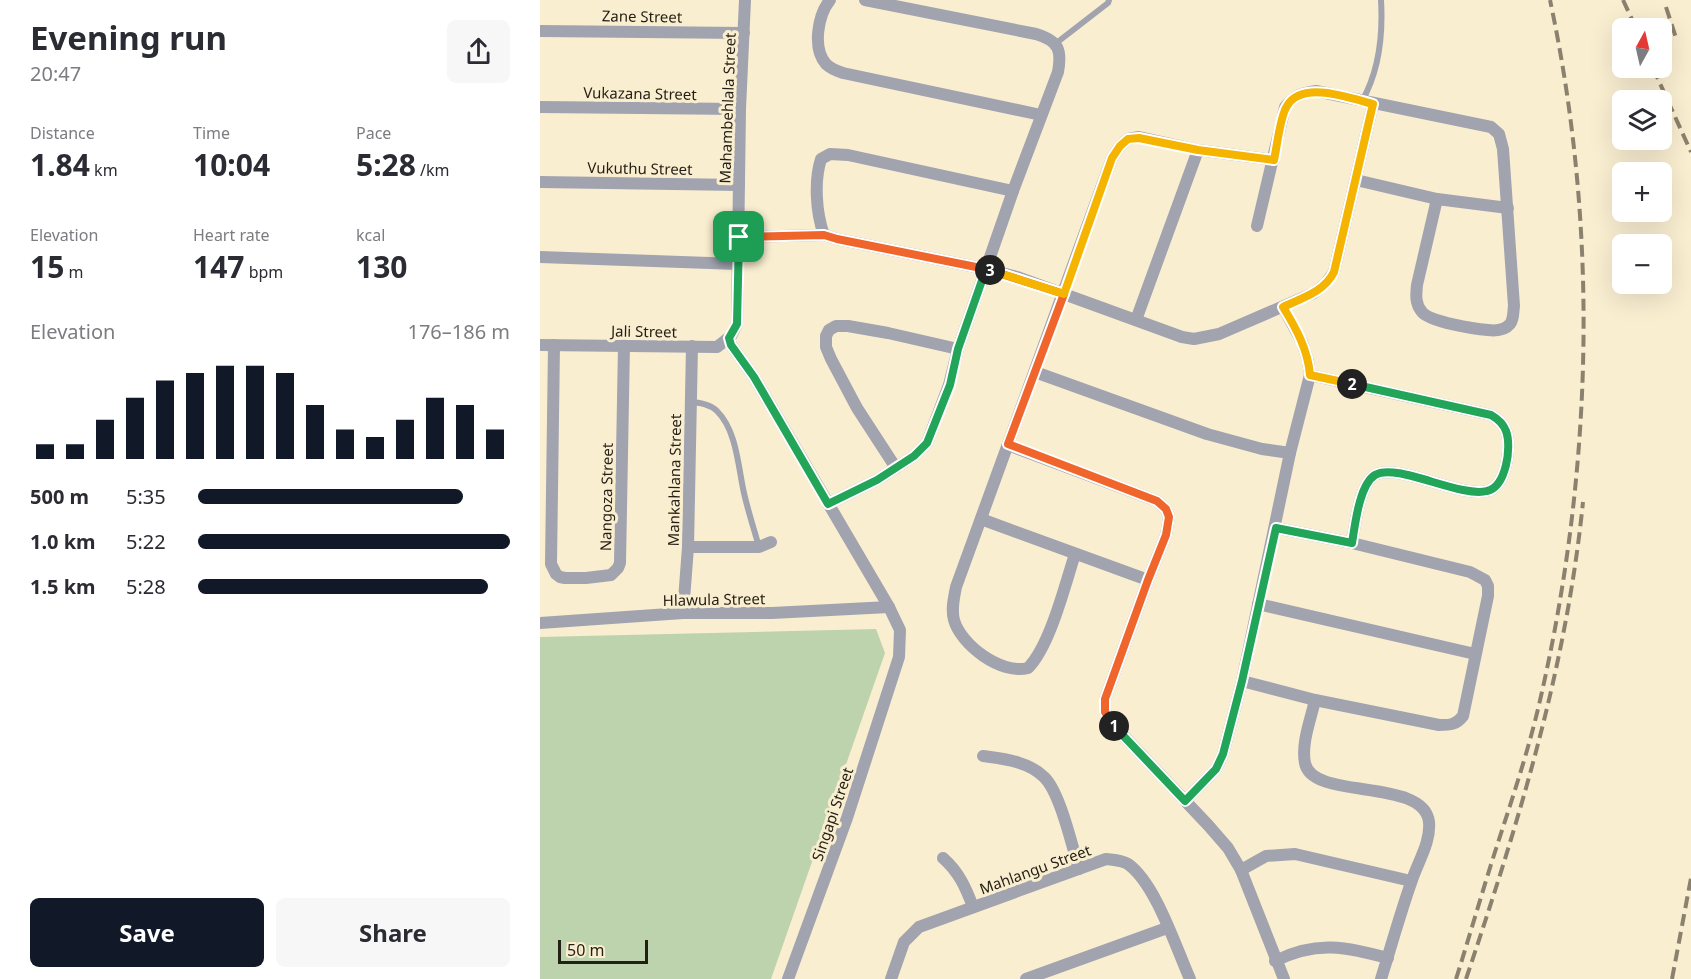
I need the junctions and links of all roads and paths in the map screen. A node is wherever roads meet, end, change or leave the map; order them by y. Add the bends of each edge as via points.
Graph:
1 (745, 0) edge
2 (830, 0) edge
3 (866, 0) edge
4 (1109, 0) edge
5 (1381, 0) edge
6 (540, 31) edge
7 (744, 33) junction
8 (1055, 44) junction
9 (1367, 103) junction
10 (540, 107) edge
11 (740, 109) junction
12 (1041, 115) junction
13 (1198, 150) junction
14 (1274, 160) junction
15 (1356, 180) junction
16 (540, 182) edge
17 (739, 185) junction
18 (1013, 191) junction
19 (1437, 199) junction
20 (1508, 208) junction
21 (1257, 226) dead end
22 (824, 235) junction
23 (739, 237) junction
24 (540, 257) edge
25 (738, 264) junction
26 (986, 269) junction
27 (1064, 294) junction
28 (1283, 307) junction
29 (1136, 320) junction
30 (729, 338) junction
31 (540, 345) edge
32 (554, 345) junction
33 (624, 345) junction
34 (692, 346) junction
35 (958, 349) junction
36 (1035, 372) junction
37 (1310, 375) junction
38 (691, 402) junction
39 (1008, 444) junction
40 (1290, 453) junction
41 (896, 468) junction
42 (828, 504) junction
43 (981, 519) junction
44 (1276, 528) junction
45 (771, 542) dead end
46 (1352, 543) junction
47 (688, 547) junction
48 (759, 547) junction
49 (1075, 554) junction
50 (1148, 580) junction
51 (1258, 604) junction
52 (889, 608) junction
53 (683, 613) junction
54 (540, 623) edge
55 (1474, 654) junction
56 (1242, 681) junction
57 (1316, 700) junction
58 (983, 756) dead end
59 (1185, 801) junction
60 (943, 858) dead end
61 (1080, 868) junction
62 (1241, 870) junction
63 (1411, 881) junction
64 (973, 907) junction
65 (1167, 928) junction
66 (1388, 958) junction
67 (1275, 961) junction
68 (788, 979) edge
69 (891, 979) edge
70 (1026, 979) edge
71 (1190, 979) edge
72 (1284, 979) edge
73 (1381, 979) edge

1 - 7 street, Mahambehlala Street
2 - 12 street via 821,17 819,52 832,68
3 - 8 street via 1036,34
4 - 8 lane
5 - 9 lane via 1376,66
6 - 7 street, Zane Street
7 - 11 street, Mahambehlala Street
8 - 12 street via 1060,51 1058,72
9 - 14 street via 1316,91 1293,97 1286,107
9 - 15 street
9 - 20 street via 1496,130 1503,149
10 - 11 street, Vukazana Street
11 - 17 street, Mahambehlala Street
12 - 18 street
13 - 14 street
13 - 27 street via 1139,138 1128,139 1120,146 1112,158
13 - 29 street
14 - 21 street
15 - 19 street
15 - 28 street via 1331,277 1314,293
16 - 17 street, Vukuthu Street
17 - 23 street, Mahambehlala Street
18 - 22 street via 830,154 821,159 817,178
18 - 26 street
19 - 20 street
19 - 20 street via 1416,300 1422,313 1434,319 1488,330 1501,330 1512,320
22 - 23 street
22 - 26 street
23 - 25 street, Mahambehlala Street
24 - 25 street
25 - 30 street, Mahambehlala Street via 737,324
26 - 27 street
26 - 35 street
27 - 29 street
27 - 36 street
28 - 29 street via 1206,338 1182,337
28 - 37 street via 1302,342
30 - 34 street, Jali Street via 717,347
30 - 42 street, Singapi Street
31 - 32 street, Jali Street
32 - 33 street, Jali Street
32 - 33 street, Nangoza Street via 551,564 555,574 565,579 606,577 620,563
33 - 34 street, Jali Street
34 - 38 street, Mankahlana Street
35 - 41 street via 950,385 927,443
35 - 41 street via 848,326 829,330 826,347 831,359
36 - 39 street
36 - 40 street via 1207,434
37 - 40 street
37 - 46 street via 1491,415 1500,420 1508,437 1501,480 1491,490 1474,492 1405,475 1376,475 1363,494
38 - 47 street, Mankahlana Street
38 - 48 lane via 716,410 728,430
39 - 43 street
39 - 50 street via 1162,505 1169,517 1168,526
40 - 44 street
41 - 42 street
42 - 52 street, Singapi Street
43 - 49 street
43 - 49 street via 956,587 954,618 969,645 1004,666 1022,670 1034,661
44 - 46 street
44 - 51 street
45 - 48 street
46 - 55 street via 1470,572 1485,580 1488,596
47 - 48 street
47 - 53 street, Mankahlana Street
49 - 50 street
50 - 59 street via 1105,699 1105,712
51 - 55 street
51 - 56 street
52 - 53 street, Hlawula Street
52 - 68 street, Singapi Street via 900,630 899,657 862,774
53 - 54 street, Hlawula Street
55 - 57 street via 1462,716 1451,725
56 - 57 street
56 - 59 street via 1219,763
57 - 63 street via 1305,749 1308,771 1321,780 1399,796 1424,809 1429,822 1428,837
58 - 61 street via 1017,762 1046,779 1057,799
59 - 62 street via 1228,848
60 - 64 street via 962,879
61 - 64 street, Mahlangu Street
61 - 65 street, Mahlangu Street via 1106,859 1123,861 1155,901
62 - 63 street via 1266,856 1295,854
62 - 67 street
63 - 66 street
64 - 69 street, Mahlangu Street via 910,934
65 - 70 street
65 - 71 street, Mahlangu Street
66 - 67 street via 1328,946 1309,948
66 - 73 street
67 - 72 street

